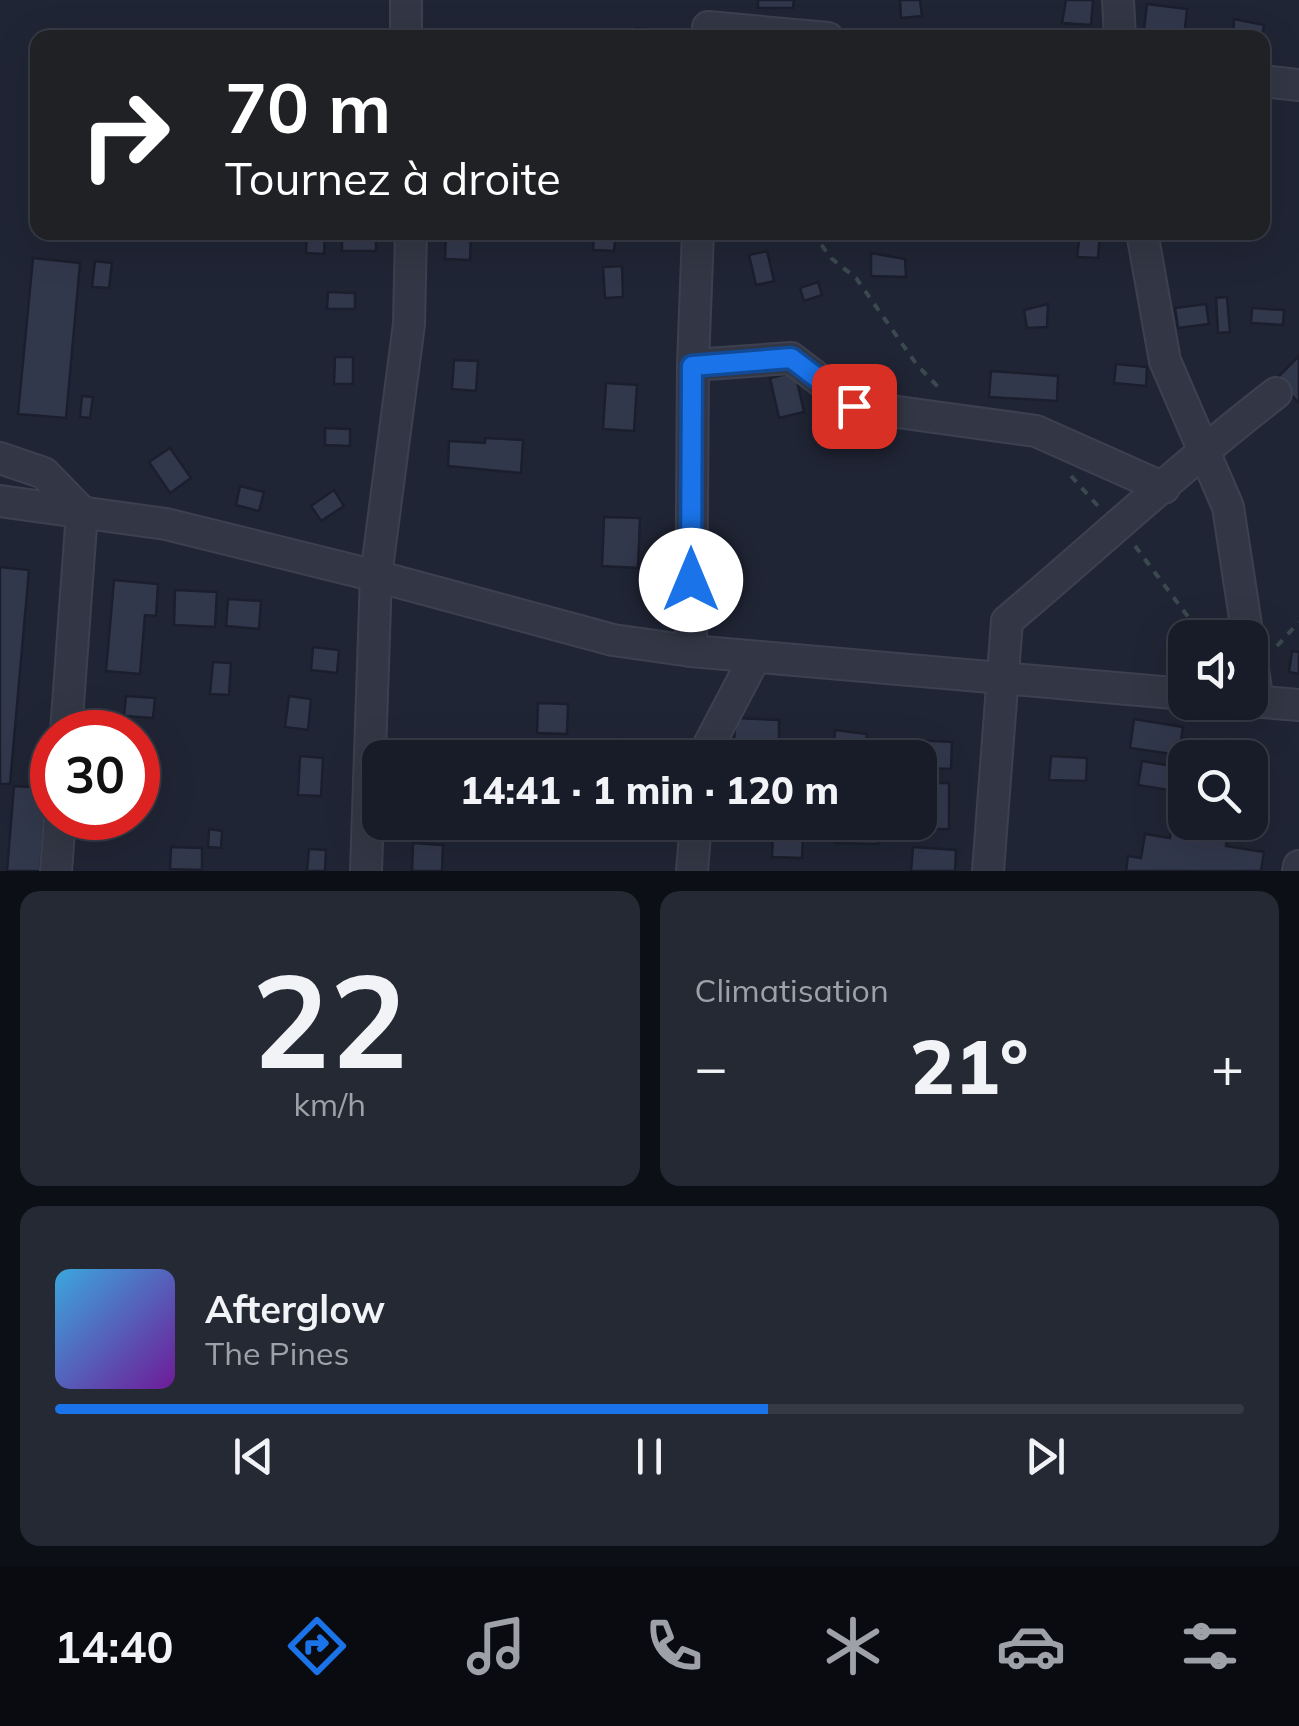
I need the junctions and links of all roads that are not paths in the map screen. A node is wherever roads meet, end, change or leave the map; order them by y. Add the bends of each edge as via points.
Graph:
1 (406, 0) edge
2 (1118, 0) edge
3 (708, 22) edge
4 (406, 30) edge
5 (768, 30) edge
6 (1120, 30) edge
7 (1270, 82) edge
8 (1299, 86) edge
9 (411, 240) edge
10 (698, 240) edge
11 (1143, 240) edge
12 (692, 366) junction
13 (1276, 393) dead end
14 (1204, 449) junction
15 (0, 458) edge
16 (1164, 488) junction
17 (0, 501) edge
18 (82, 512) junction
19 (376, 576) junction
20 (1245, 620) edge
21 (691, 651) junction
22 (755, 657) junction
23 (1000, 676) junction
24 (1168, 692) edge
25 (1268, 703) edge
26 (1299, 706) edge
27 (68, 710) edge
28 (711, 740) edge
29 (58, 840) edge
30 (695, 840) edge
31 (56, 871) edge
32 (366, 871) edge
33 (692, 871) edge
34 (988, 871) edge

1 - 4 street
2 - 6 street
3 - 5 street
7 - 8 street
9 - 19 street via 410,324
10 - 12 street
11 - 14 street via 1164,361
12 - 16 street via 791,358 854,406 1036,432
12 - 21 street
13 - 14 street
14 - 16 street
14 - 20 street via 1228,507
15 - 18 street via 44,473
16 - 23 street via 1007,621
17 - 18 street
18 - 19 street via 166,524
18 - 27 street
19 - 21 street via 613,640
19 - 32 street
21 - 22 street
22 - 23 street
22 - 28 street
23 - 24 street
23 - 34 street
25 - 26 street
29 - 31 street
30 - 33 street

